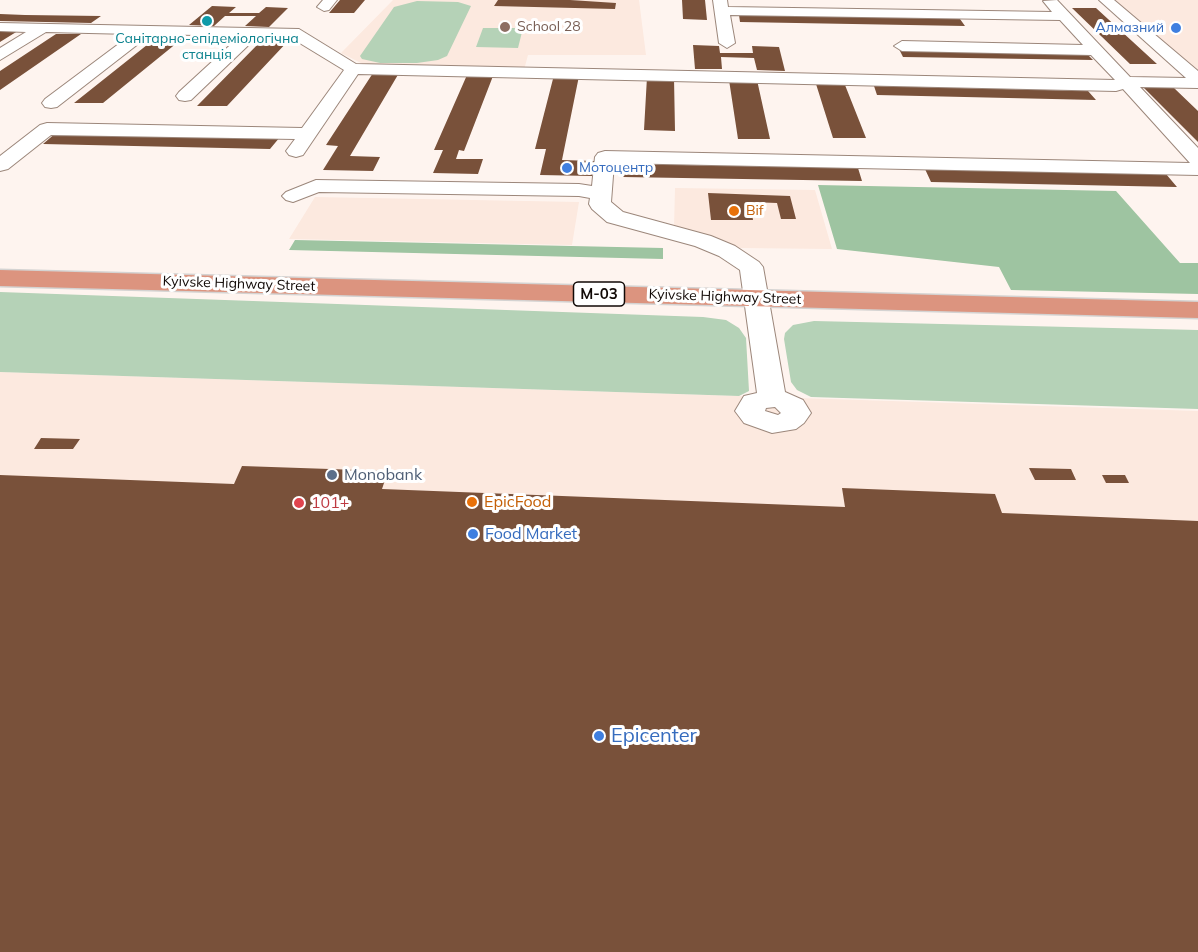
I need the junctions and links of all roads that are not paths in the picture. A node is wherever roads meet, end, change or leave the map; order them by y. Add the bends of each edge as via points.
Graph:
1 (1047, 1) edge
2 (1110, 3) edge
3 (721, 5) edge
4 (1076, 8) junction
5 (0, 27) edge
6 (43, 28) junction
7 (147, 30) junction
8 (252, 32) junction
9 (727, 43) dead end
10 (902, 46) dead end
11 (1095, 50) junction
12 (0, 55) edge
13 (1190, 65) edge
14 (354, 69) junction
15 (1198, 81) edge
16 (1126, 82) junction
17 (186, 96) dead end
18 (51, 103) dead end
19 (308, 134) junction
20 (0, 146) edge
21 (24, 147) junction
22 (296, 152) dead end
23 (1198, 160) edge
24 (1, 165) edge
25 (1198, 169) edge
26 (601, 194) junction
27 (293, 196) dead end
28 (0, 278) edge
29 (755, 298) junction
30 (1198, 312) edge
31 (772, 398) dead end

1 - 4 street
2 - 4 street
2 - 13 street
3 - 4 street
3 - 9 street
4 - 11 street
5 - 6 street
6 - 7 street
6 - 12 street
7 - 8 street
7 - 18 street
8 - 14 street via 304,27 303,39
8 - 17 street
10 - 11 street
11 - 16 street
13 - 15 street
14 - 16 street via 1116,86
14 - 19 street
15 - 16 street
16 - 23 street
19 - 21 street via 47,129
19 - 22 street
20 - 21 street
21 - 24 street
25 - 26 street via 605,157
26 - 27 street via 579,190 316,186
26 - 29 street via 600,204 615,217 657,230 706,237 733,249 752,267
28 - 29 highway, Kyivske Highway Street / М-03
29 - 30 highway, Kyivske Highway Street / М-03
29 - 31 street

